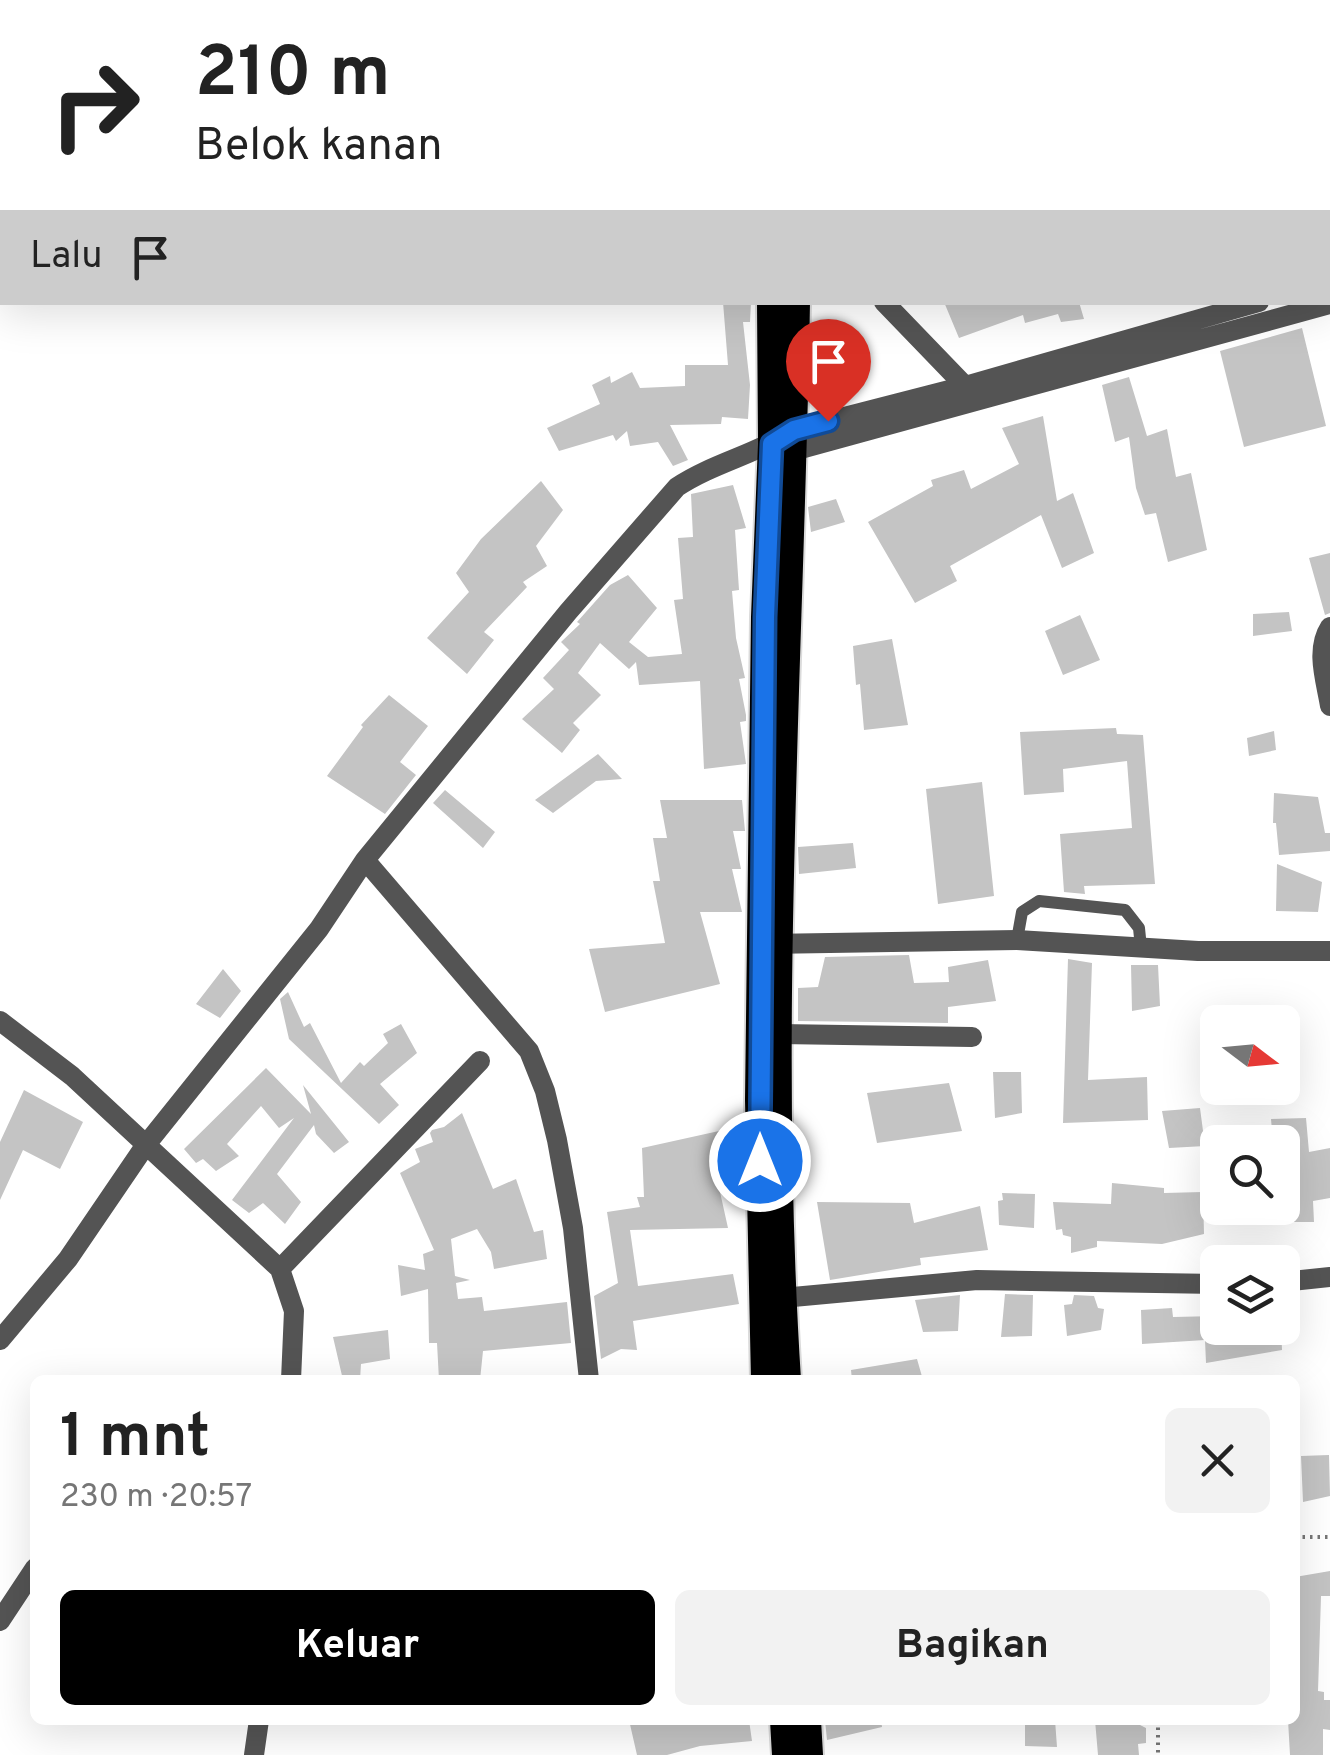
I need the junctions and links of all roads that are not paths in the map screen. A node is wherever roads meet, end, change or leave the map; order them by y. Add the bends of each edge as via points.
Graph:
1 (772, 305) edge
2 (796, 305) edge
3 (887, 305) edge
4 (1250, 305) edge
5 (1326, 305) edge
6 (968, 395) junction
7 (786, 442) junction
8 (1330, 627) edge
9 (1330, 706) edge
10 (365, 860) junction
11 (1016, 940) junction
12 (771, 944) junction
13 (1141, 948) junction
14 (1330, 951) edge
15 (0, 1020) edge
16 (780, 1034) junction
17 (972, 1036) dead end
18 (480, 1061) dead end
19 (145, 1146) junction
20 (280, 1269) junction
21 (1330, 1276) edge
22 (1300, 1280) edge
23 (1200, 1284) edge
24 (782, 1298) junction
25 (0, 1340) edge
26 (291, 1375) edge
27 (588, 1375) edge
28 (764, 1375) edge
29 (787, 1375) edge
30 (30, 1575) edge
31 (0, 1620) edge
32 (258, 1725) edge
33 (784, 1725) edge
34 (807, 1725) edge
35 (254, 1755) edge
36 (786, 1755) edge
37 (809, 1755) edge

1 - 7 highway
2 - 7 highway
3 - 6 street
4 - 6 street
5 - 6 street
6 - 7 street
7 - 10 street via 695,475 655,508
7 - 12 highway via 787,615
8 - 9 street via 1322,655
10 - 19 street via 320,929
10 - 27 street via 530,1050 557,1140
11 - 12 street
11 - 13 street
11 - 13 lane via 1022,912 1039,900 1125,910 1139,928
12 - 16 highway
12 - 28 highway via 760,1212
13 - 14 street
15 - 19 street
16 - 17 street
16 - 24 highway
18 - 20 street
19 - 20 street
19 - 25 street via 68,1259
20 - 26 street via 294,1312
21 - 22 street
23 - 24 street via 976,1280
24 - 29 highway
30 - 31 street
32 - 35 street
33 - 36 highway
34 - 37 highway

